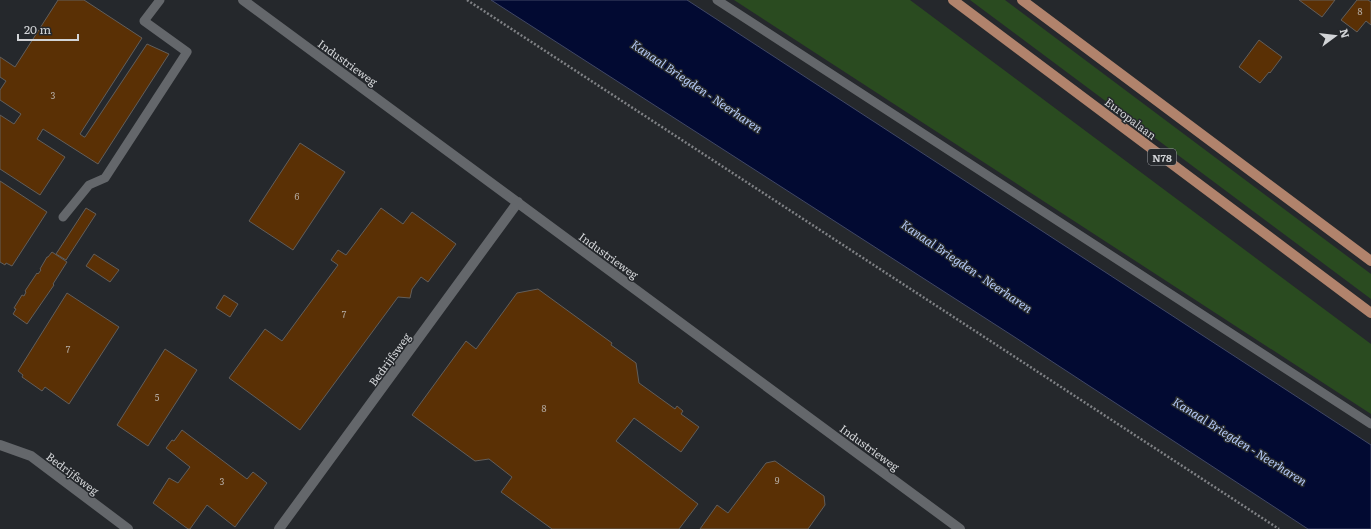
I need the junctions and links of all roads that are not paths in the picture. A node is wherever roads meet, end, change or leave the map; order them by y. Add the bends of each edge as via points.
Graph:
1 (160, 0) edge
2 (243, 0) edge
3 (717, 0) edge
4 (953, 0) edge
5 (1022, 0) edge
6 (518, 202) junction
7 (63, 217) dead end
8 (1371, 260) edge
9 (1371, 314) edge
10 (1371, 424) edge
11 (0, 445) edge
12 (128, 529) edge
13 (279, 529) edge
14 (960, 529) edge

1 - 7 lane via 144,21 187,52 105,178 89,185
2 - 6 street, Industrieweg
3 - 10 lane
4 - 9 main road, Europalaan / N78
5 - 8 main road
6 - 13 street, Bedrijfsweg
6 - 14 street, Industrieweg
11 - 12 street, Bedrijfsweg via 31,456

